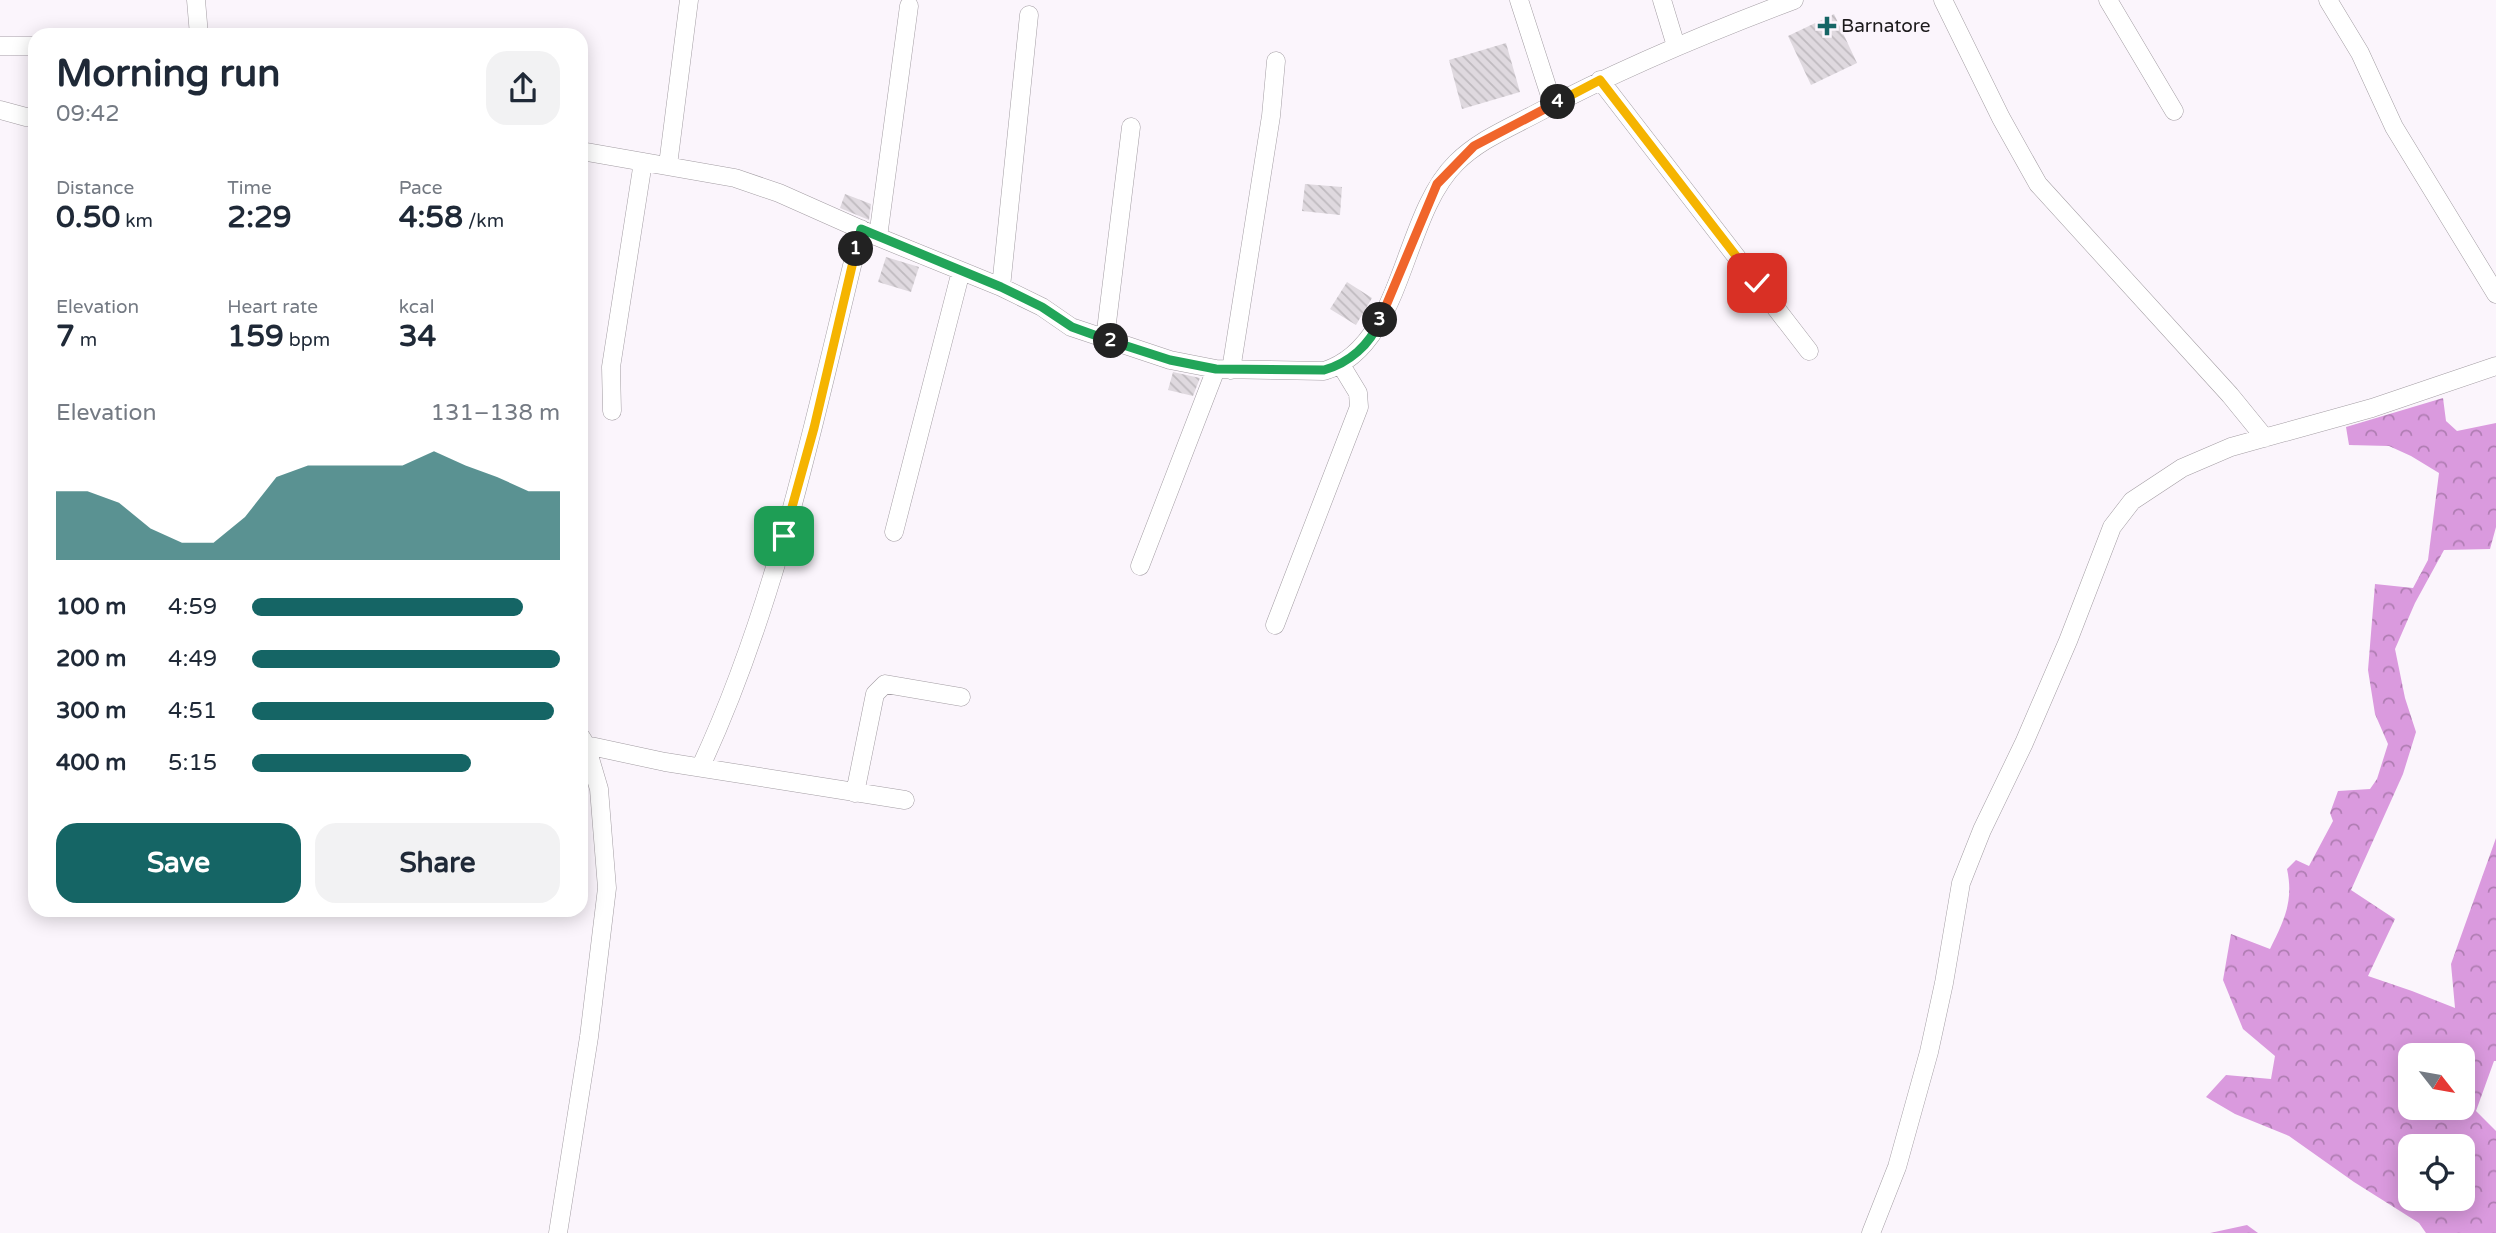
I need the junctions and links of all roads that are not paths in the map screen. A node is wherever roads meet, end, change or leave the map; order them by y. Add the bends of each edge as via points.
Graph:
1 (196, 0) edge
2 (689, 0) edge
3 (1519, 0) edge
4 (1662, 0) edge
5 (1794, 0) edge
6 (1943, 0) edge
7 (2108, 0) edge
8 (2328, 0) edge
9 (909, 6) dead end
10 (1028, 15) dead end
11 (198, 28) edge
12 (0, 46) edge
13 (28, 46) edge
14 (1676, 46) junction
15 (1276, 61) dead end
16 (1600, 80) junction
17 (1553, 105) junction
18 (0, 110) edge
19 (2174, 111) dead end
20 (28, 117) edge
21 (1132, 127) dead end
22 (588, 152) edge
23 (643, 162) junction
24 (668, 164) junction
25 (861, 229) junction
26 (878, 237) junction
27 (961, 271) junction
28 (1001, 287) junction
29 (2496, 294) edge
30 (1105, 339) junction
31 (1809, 351) dead end
32 (1341, 365) junction
33 (2496, 366) edge
34 (1224, 370) junction
35 (612, 411) dead end
36 (2265, 438) junction
37 (894, 532) dead end
38 (1140, 566) dead end
39 (1275, 625) dead end
40 (961, 697) dead end
41 (588, 742) edge
42 (588, 755) edge
43 (701, 766) junction
44 (855, 793) junction
45 (905, 800) dead end
46 (558, 1233) edge
47 (1871, 1233) edge

1 - 11 street
2 - 24 street
3 - 17 street
4 - 14 street
5 - 14 street
6 - 36 street via 2038,184
7 - 19 street
8 - 29 street via 2360,53 2394,127
9 - 26 street
10 - 28 street
12 - 13 street
14 - 16 street
15 - 34 street via 1271,116
16 - 17 street
16 - 31 street
17 - 32 street via 1474,146 1437,184 1376,329
18 - 20 street
21 - 30 street
22 - 23 street
23 - 24 street
23 - 35 street via 611,366
24 - 25 street via 735,178
25 - 26 street
25 - 43 street via 814,428 762,612 725,715
26 - 27 street
27 - 28 street
27 - 37 street
28 - 30 street via 1072,327
30 - 34 street via 1170,360
32 - 34 street via 1324,370
32 - 39 street via 1358,393 1359,407
33 - 36 street
34 - 38 street
36 - 47 street via 2182,468 2132,501 2112,527 2068,641 1961,883 1929,1052 1897,1167
40 - 44 street via 885,684 875,694
41 - 43 street via 665,762
42 - 46 street via 598,789 607,888
43 - 44 street
44 - 45 street

